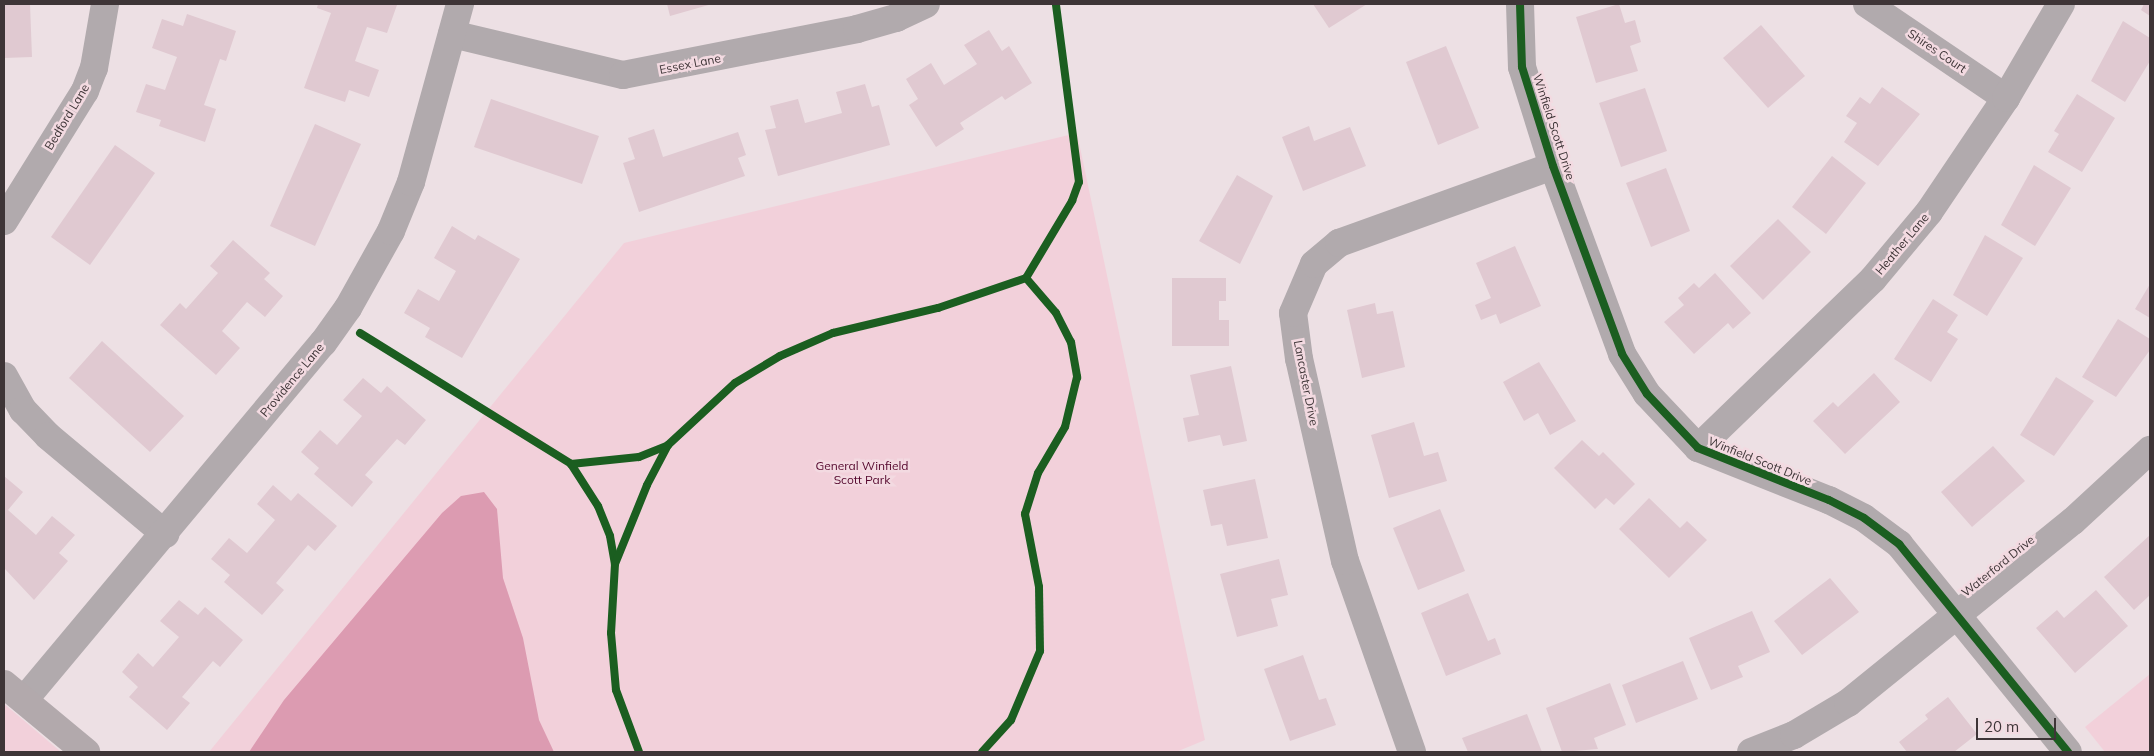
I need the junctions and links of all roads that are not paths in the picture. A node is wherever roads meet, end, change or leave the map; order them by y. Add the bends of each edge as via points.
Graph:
1 (105, 4) edge
2 (460, 4) edge
3 (926, 4) edge
4 (1520, 4) edge
5 (1867, 4) edge
6 (2061, 4) edge
7 (452, 34) junction
8 (2006, 98) junction
9 (1553, 166) junction
10 (4, 221) edge
11 (4, 376) edge
12 (1698, 448) junction
13 (2150, 450) edge
14 (165, 534) junction
15 (1958, 613) junction
16 (14, 692) edge
17 (86, 752) edge
18 (1412, 752) edge
19 (1751, 752) edge
20 (2068, 752) edge

1 - 10 street, Bedford Lane via 94,68 85,91
2 - 7 street, Providence Lane
3 - 7 street, Essex Lane via 896,18 857,29 623,75
4 - 9 street, Winfield Scott Drive via 1522,66
5 - 8 street, Shires Court
6 - 8 street, Heather Lane
7 - 14 street, Providence Lane via 411,182 370,273 324,343
8 - 12 street, Heather Lane via 1929,212 1873,278
9 - 12 street, Winfield Scott Drive via 1622,354 1647,394
9 - 18 street, Lancaster Drive via 1339,243 1314,264 1293,313 1299,358 1345,561
11 - 14 street via 24,410 48,436
12 - 15 street, Winfield Scott Drive via 1864,518 1916,561
13 - 15 street, Waterford Drive via 2073,522
14 - 16 street, Providence Lane
15 - 19 street, Waterford Drive via 1848,703 1794,735
15 - 20 street, Winfield Scott Drive
16 - 17 street

